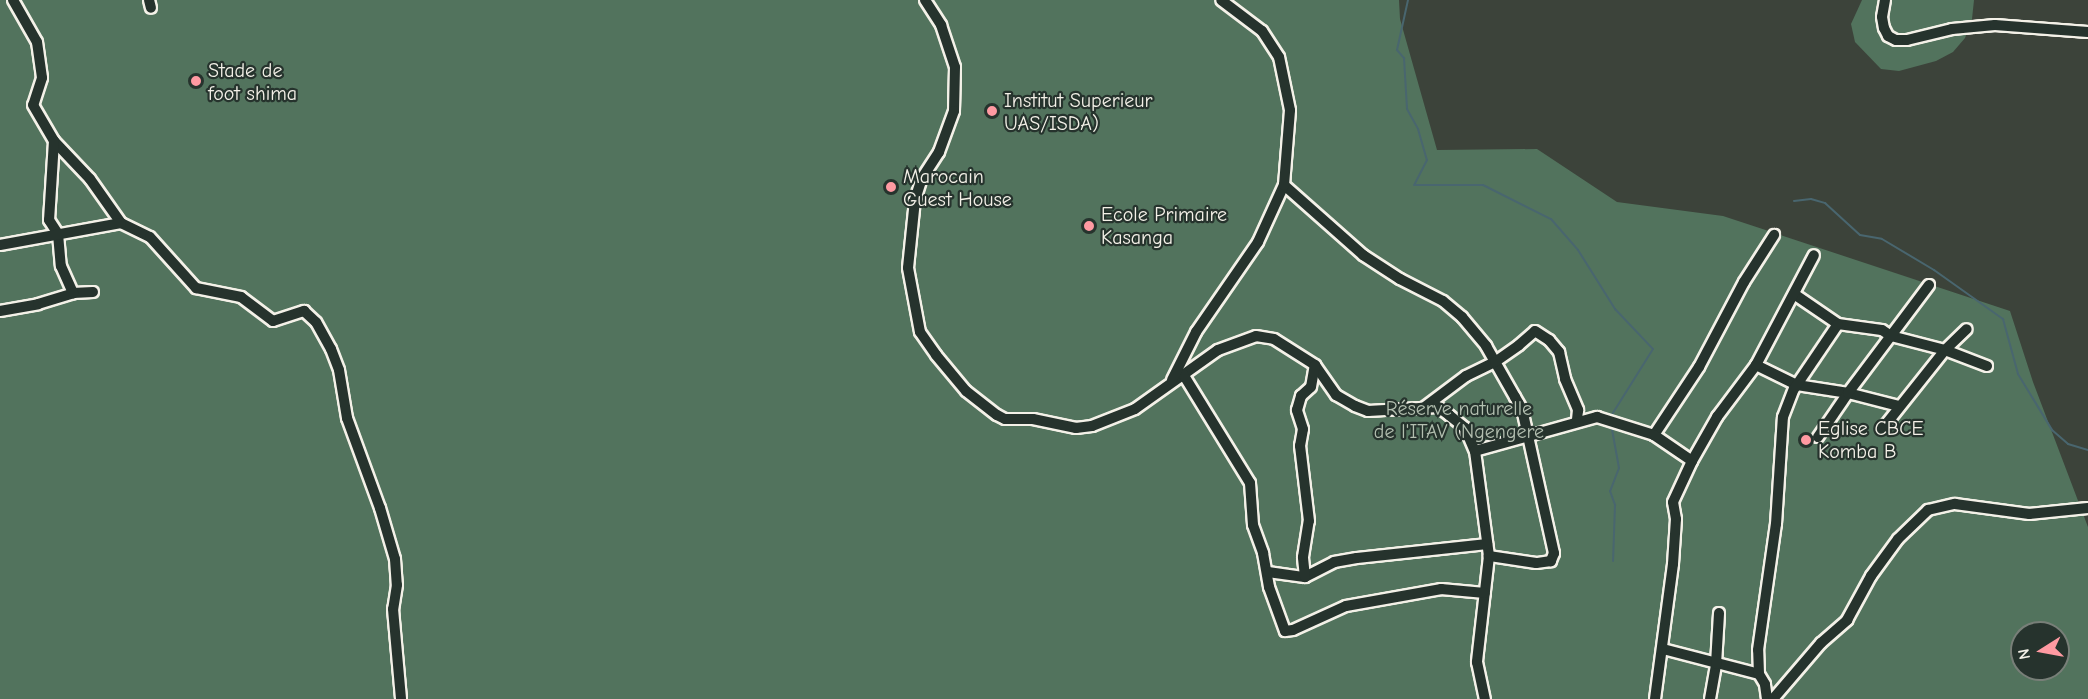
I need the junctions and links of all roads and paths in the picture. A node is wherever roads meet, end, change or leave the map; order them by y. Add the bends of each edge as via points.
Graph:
1 (13, 0) edge
2 (925, 0) edge
3 (1221, 0) edge
4 (1885, 0) edge
5 (2088, 32) edge
6 (54, 141) junction
7 (1284, 185) junction
8 (121, 224) junction
9 (58, 234) junction
10 (1774, 235) dead end
11 (0, 245) edge
12 (1814, 255) dead end
13 (1929, 285) dead end
14 (93, 292) dead end
15 (74, 293) junction
16 (1794, 294) junction
17 (0, 311) edge
18 (1838, 324) junction
19 (1967, 329) dead end
20 (1891, 336) junction
21 (1945, 350) junction
22 (1495, 362) junction
23 (1315, 364) junction
24 (1756, 365) junction
25 (1987, 366) dead end
26 (1183, 374) junction
27 (1171, 383) junction
28 (1797, 386) junction
29 (1848, 393) junction
30 (1899, 406) junction
31 (1422, 409) junction
32 (1577, 420) junction
33 (1883, 428) dead end
34 (1653, 435) junction
35 (1527, 437) junction
36 (1818, 437) dead end
37 (1475, 451) junction
38 (1692, 461) junction
39 (2088, 508) edge
40 (1487, 544) junction
41 (1489, 556) junction
42 (1268, 572) junction
43 (1305, 577) junction
44 (1485, 593) junction
45 (1719, 613) dead end
46 (1663, 649) junction
47 (1716, 664) junction
48 (1759, 674) junction
49 (400, 699) edge
50 (1485, 699) edge
51 (1655, 699) edge
52 (1710, 699) edge
53 (1767, 699) edge
54 (1773, 699) edge

1 - 6 street via 37,42 42,78 33,105
2 - 27 street via 940,25 955,67 954,111 915,200 908,268 920,332 966,391 1005,419 1033,419 1076,428 1092,426 1135,409
3 - 7 street via 1262,31 1279,57 1290,110
4 - 5 street via 1884,28 1896,40 1995,25
6 - 8 street via 90,179
6 - 9 street via 49,220
7 - 22 street via 1363,255 1443,301 1477,334
7 - 27 street via 1258,242 1196,332
8 - 9 street
8 - 49 street via 150,237 196,288 241,297 273,321 304,311 316,322 336,361 347,418 394,559 397,585 393,609
9 - 11 street
9 - 15 street via 61,266
10 - 34 street via 1699,367
12 - 16 street
13 - 20 street
14 - 15 street
15 - 17 street
16 - 18 street
16 - 24 street
18 - 20 street via 1882,330
18 - 28 street
19 - 21 street
20 - 21 street
20 - 29 street
21 - 25 street
21 - 30 street
22 - 31 street via 1466,376
22 - 32 street via 1535,331 1549,340 1559,352 1578,410
22 - 35 street via 1522,409
23 - 26 street via 1275,339 1256,336 1218,350
23 - 31 street via 1336,395 1355,406 1368,411
23 - 43 street via 1311,387 1301,396 1297,410 1303,429 1300,446 1309,521 1303,557
24 - 28 street
24 - 38 street via 1717,417
26 - 27 street
26 - 42 street via 1250,483 1253,525
28 - 29 street
28 - 48 street via 1783,417 1776,525 1758,650
29 - 30 street
29 - 36 street
30 - 33 street
31 - 37 street via 1438,407 1449,415 1465,428
32 - 34 street via 1610,419
32 - 35 street
34 - 38 street
35 - 37 street
35 - 41 street via 1552,558 1536,562
37 - 40 street
38 - 46 street via 1673,502 1673,564
39 - 54 street via 2029,514 1955,504 1928,510 1898,539 1871,576 1847,620 1821,643
40 - 41 street
40 - 43 street via 1334,562
41 - 44 street
42 - 43 street
42 - 44 street via 1269,587 1285,631 1346,606 1441,589
44 - 50 street via 1477,662
45 - 47 street
46 - 47 street
46 - 51 street
47 - 48 street
47 - 52 street
48 - 53 street via 1766,684

